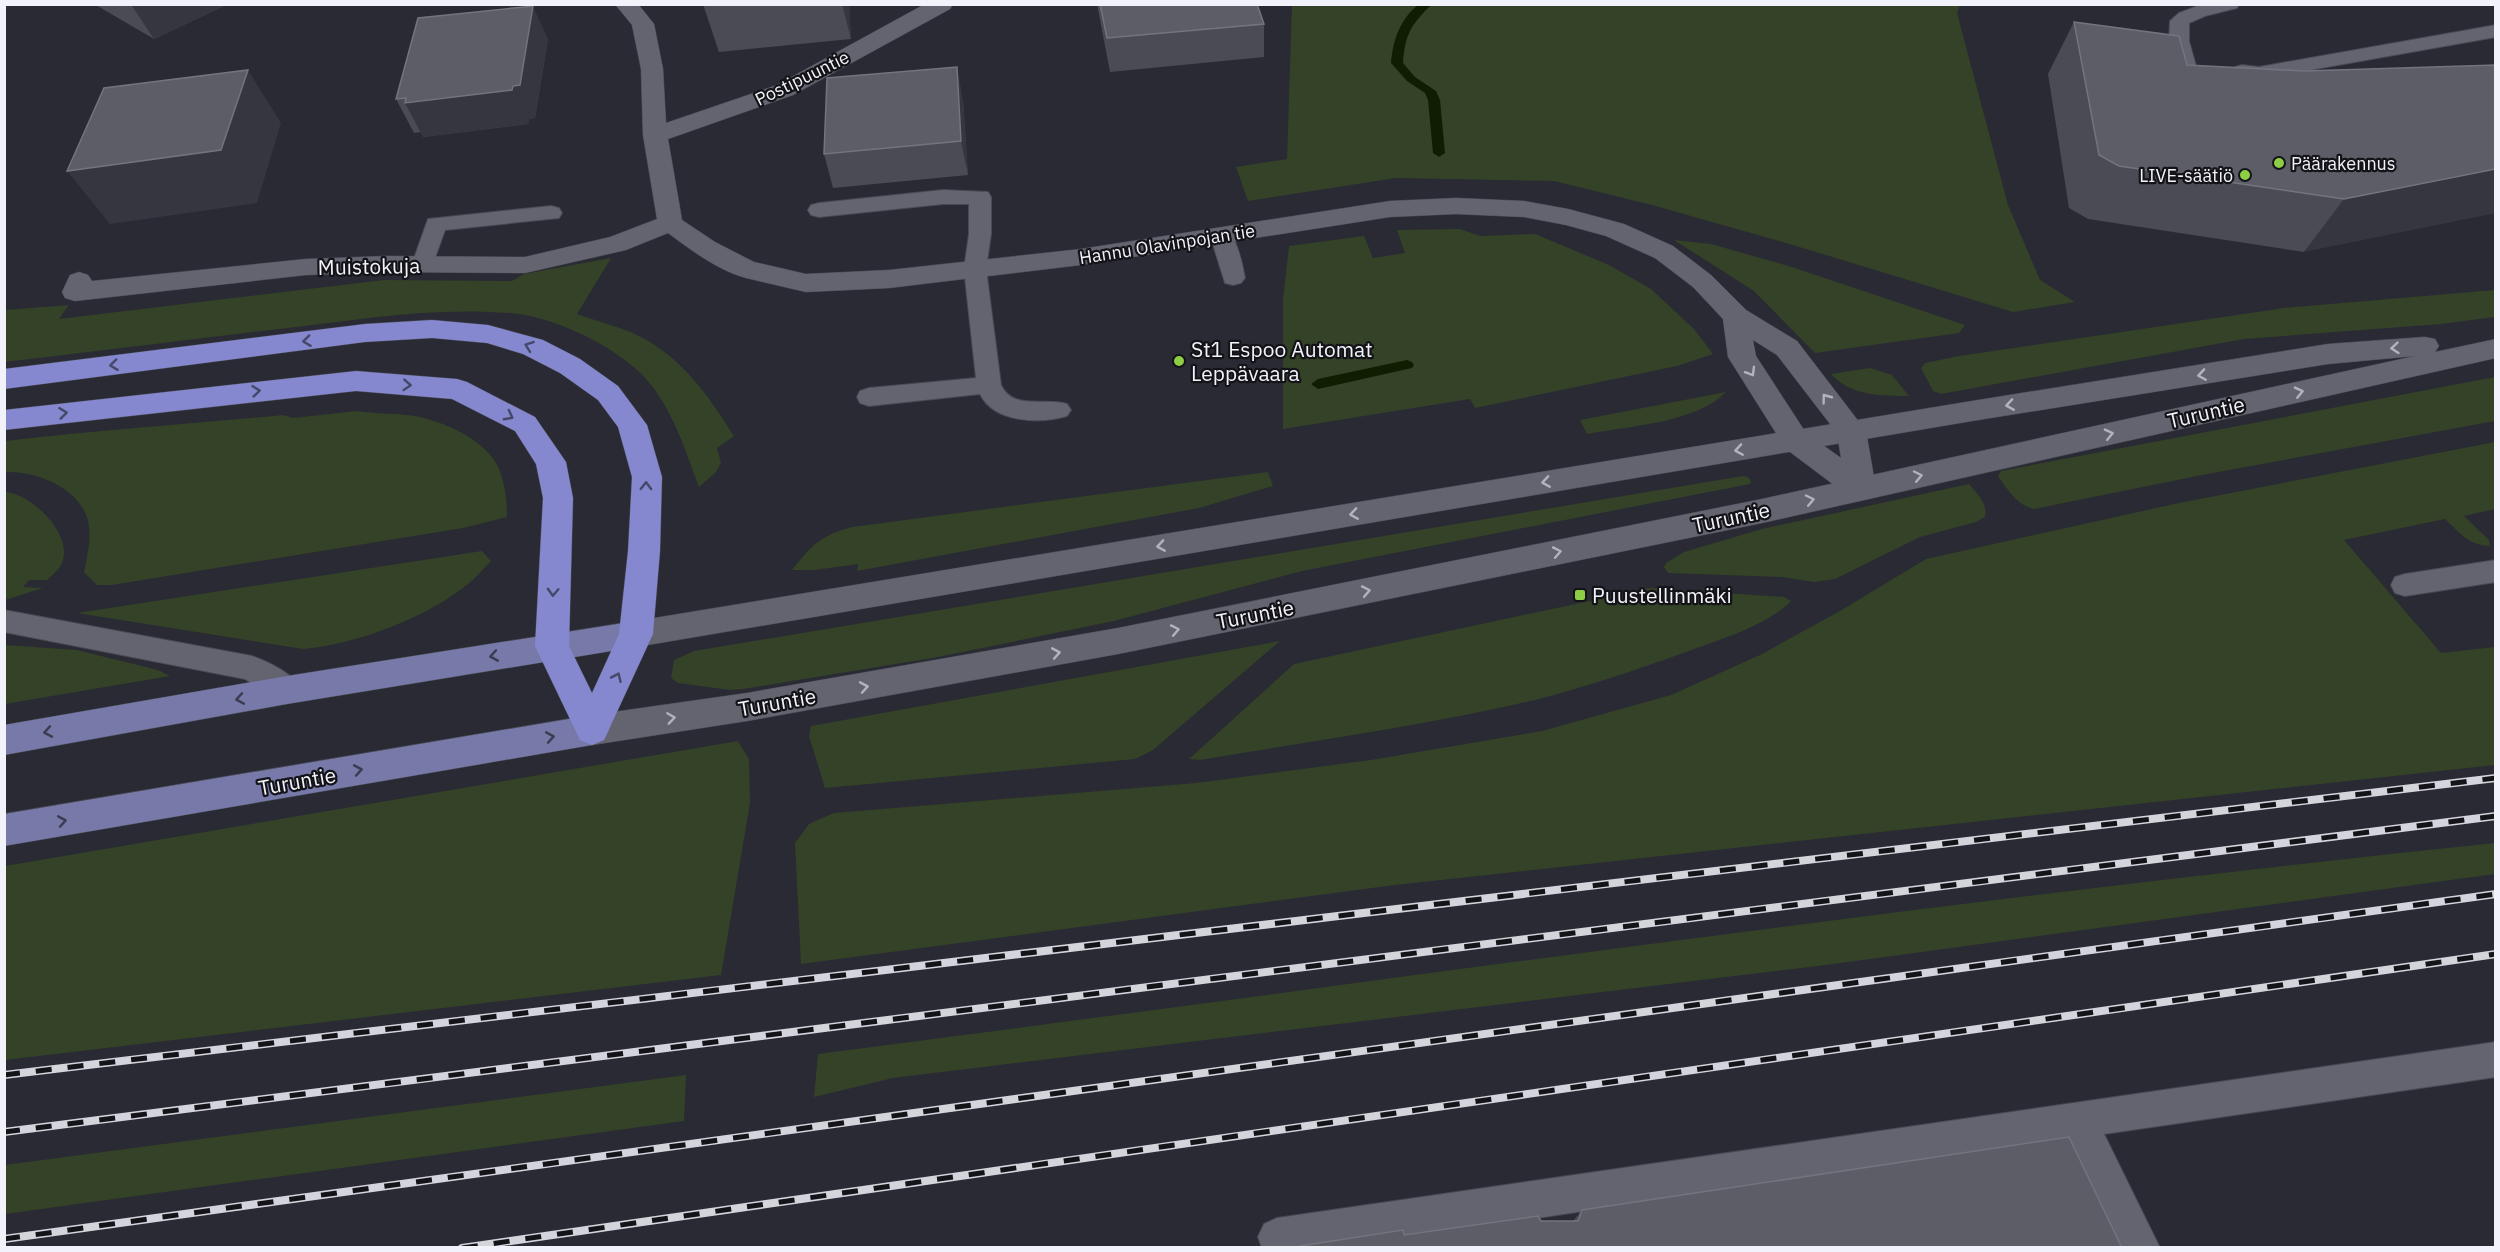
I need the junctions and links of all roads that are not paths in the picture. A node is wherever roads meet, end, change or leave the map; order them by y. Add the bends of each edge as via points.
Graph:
1 (626, 4) edge
2 (942, 4) edge
3 (2230, 4) edge
4 (2496, 31) edge
5 (2166, 63) edge
6 (2186, 66) junction
7 (2207, 68) edge
8 (2228, 70) edge
9 (655, 135) junction
10 (819, 210) dead end
11 (551, 213) dead end
12 (670, 223) junction
13 (1221, 236) junction
14 (423, 264) junction
15 (975, 269) junction
16 (1233, 278) dead end
17 (79, 280) dead end
18 (1736, 316) junction
19 (2496, 340) edge
20 (2496, 348) edge
21 (4, 379) edge
22 (989, 385) junction
23 (869, 397) dead end
24 (1058, 410) dead end
25 (4, 420) edge
26 (1851, 431) junction
27 (1796, 441) junction
28 (1861, 489) junction
29 (2496, 571) edge
30 (2405, 585) dead end
31 (4, 621) edge
32 (636, 634) junction
33 (552, 646) junction
34 (287, 690) junction
35 (592, 730) junction
36 (4, 740) edge
37 (4, 830) edge
38 (2496, 1059) edge
39 (2078, 1119) junction
40 (1552, 1197) junction
41 (1538, 1231) edge
42 (1277, 1237) dead end
43 (2141, 1248) edge

1 - 9 main road via 643,24 652,69
2 - 9 main road, Postipuuntie via 786,90
3 - 6 lane via 2203,10 2180,21 2178,41
4 - 8 lane via 2259,73
5 - 6 lane
6 - 7 lane
9 - 12 main road
10 - 15 lane via 980,197
11 - 14 lane via 436,224
12 - 14 main road, Muistokuja via 617,244 525,265
12 - 15 main road, Hannu Olavinpojan tie via 746,269 806,283
13 - 15 main road, Hannu Olavinpojan tie
13 - 16 lane
13 - 18 main road, Hannu Olavinpojan tie via 1390,209 1524,209 1615,230 1664,252 1702,281
14 - 17 main road, Muistokuja via 306,267 75,292
15 - 22 lane
26 -> 18 main road, Hannu Olavinpojan tie via 1787,348
18 -> 27 main road via 1742,357
19 -> 26 main road, Turuntie via 2328,354
28 -> 20 main road, Turuntie
32 -> 21 highway via 647,477 632,425 608,393 570,366 533,347 488,334 432,329 365,333
22 - 23 lane
22 - 24 lane via 995,398 1009,406 1031,411
25 -> 33 highway via 356,381 457,388 525,424 551,462 558,498
26 - 27 main road, Turuntie
26 - 28 main road, Hannu Olavinpojan tie
27 - 28 main road
27 -> 32 main road, Turuntie
35 -> 28 main road, Turuntie via 1118,642
29 - 30 lane
31 - 34 lane via 252,668
32 - 33 main road, Turuntie
35 -> 32 highway
33 -> 34 main road, Turuntie
33 - 35 highway
34 -> 36 main road, Turuntie
37 -> 35 main road, Turuntie
38 - 39 lane
39 - 40 lane
39 - 43 lane
40 - 41 lane via 1536,1219
40 - 42 lane

